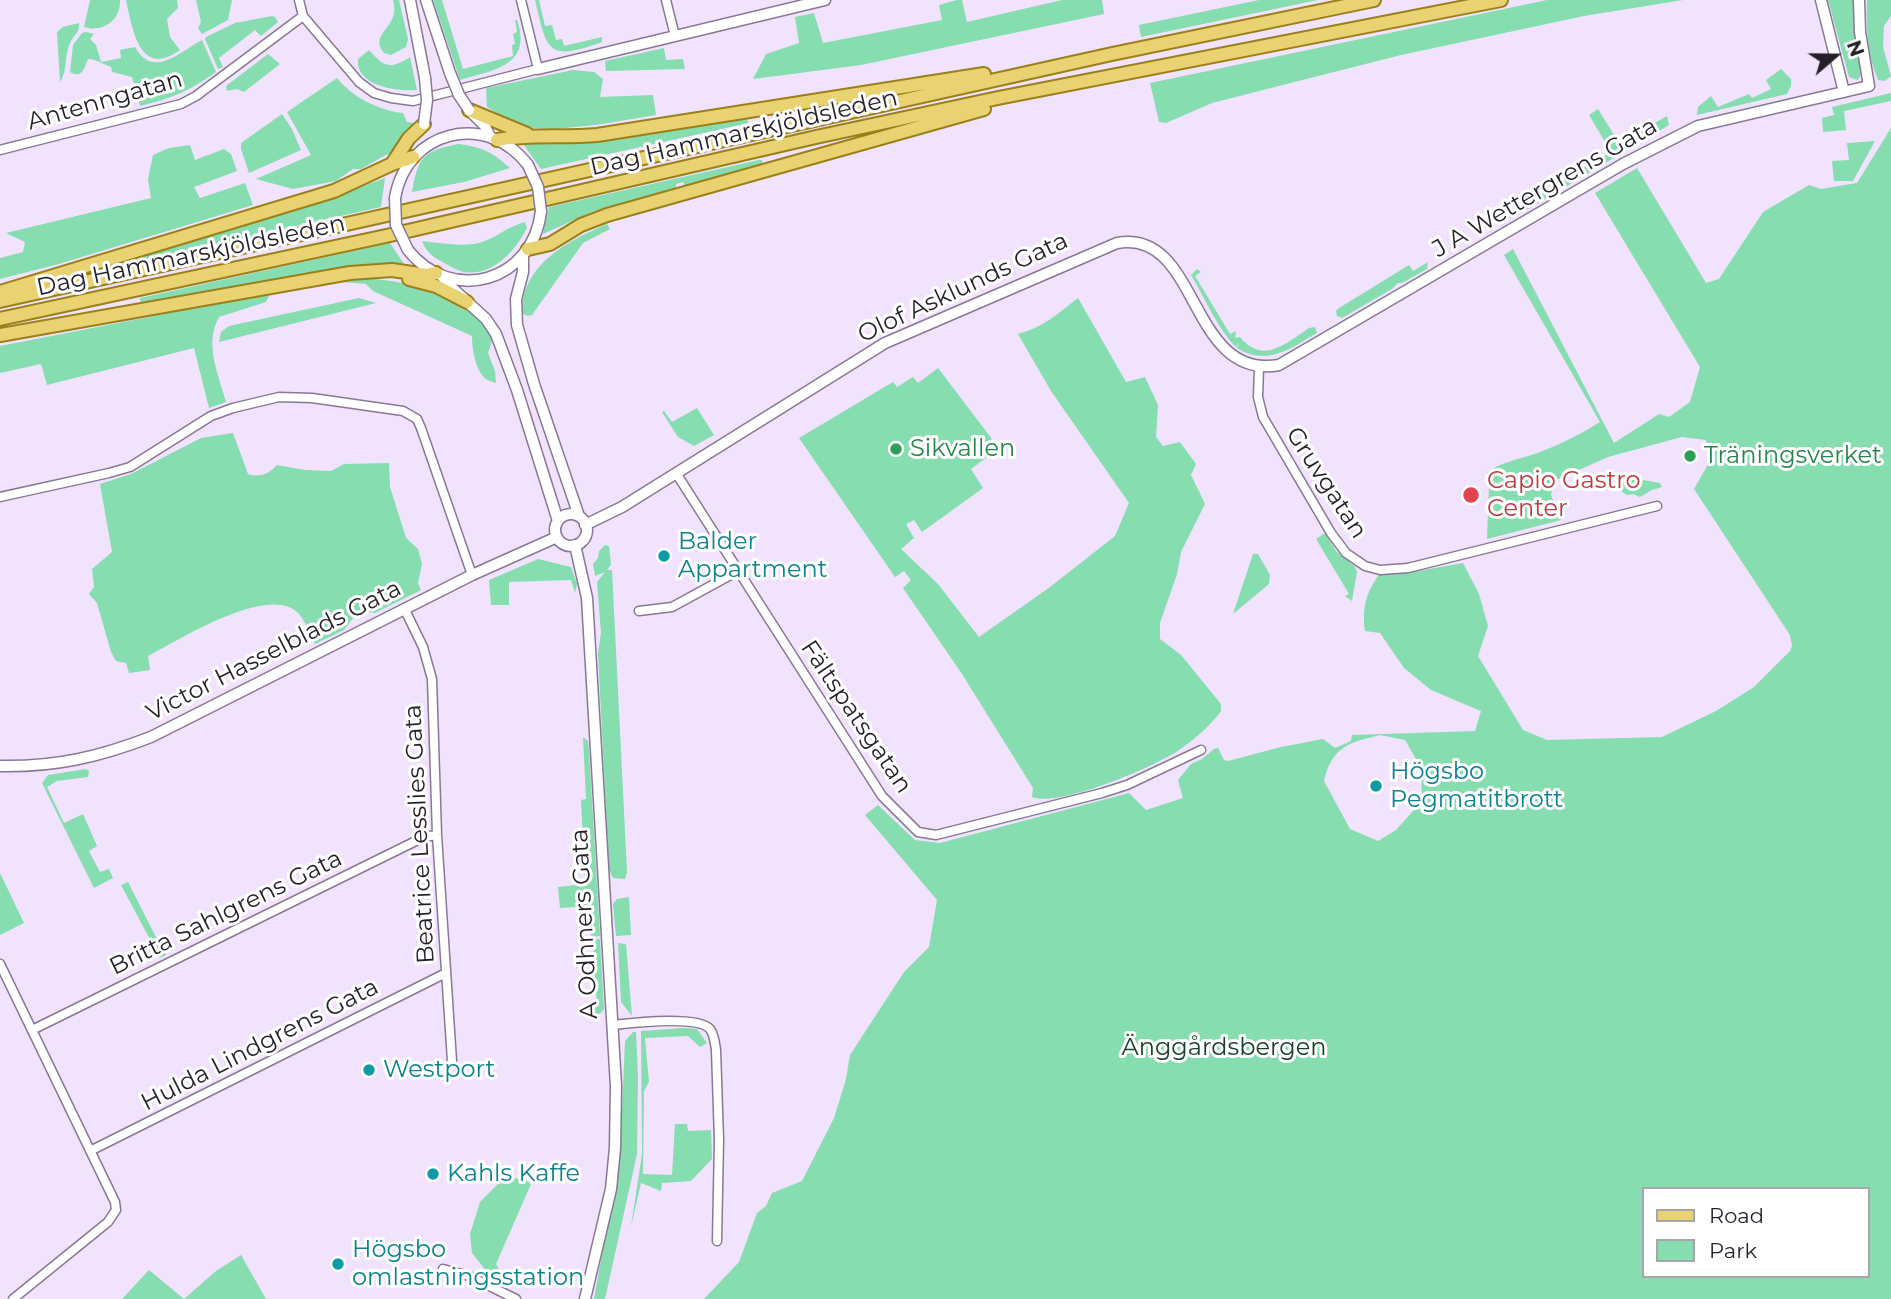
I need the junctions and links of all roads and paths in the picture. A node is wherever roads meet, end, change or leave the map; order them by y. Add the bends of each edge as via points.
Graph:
1 (299, 0) edge
2 (410, 0) edge
3 (426, 0) edge
4 (521, 0) edge
5 (666, 0) edge
6 (825, 0) edge
7 (1374, 0) edge
8 (1501, 0) edge
9 (1821, 0) edge
10 (1859, 0) edge
11 (802, 2) edge
12 (303, 16) junction
13 (675, 36) junction
14 (1112, 54) junction
15 (538, 69) junction
16 (1126, 72) junction
17 (1844, 93) junction
18 (469, 110) junction
19 (424, 124) junction
20 (536, 137) junction
21 (494, 138) junction
22 (0, 150) edge
23 (415, 155) junction
24 (391, 164) junction
25 (526, 252) junction
26 (386, 272) junction
27 (439, 275) junction
28 (0, 292) edge
29 (0, 301) edge
30 (467, 302) junction
31 (0, 319) edge
32 (0, 335) edge
33 (1259, 367) junction
34 (676, 473) junction
35 (0, 497) edge
36 (1657, 506) dead end
37 (582, 520) junction
38 (558, 521) junction
39 (557, 537) junction
40 (576, 545) junction
41 (738, 571) junction
42 (472, 575) junction
43 (405, 610) junction
44 (639, 611) dead end
45 (1200, 750) dead end
46 (0, 766) edge
47 (437, 835) junction
48 (0, 964) edge
49 (446, 973) junction
50 (612, 1025) junction
51 (32, 1030) junction
52 (452, 1061) dead end
53 (90, 1152) junction
54 (717, 1241) dead end
55 (443, 1269) dead end
56 (13, 1299) edge
57 (516, 1299) edge
58 (585, 1299) edge

1 - 12 street
2 - 19 street, bridge via 425,78
3 - 18 street, bridge via 450,72
4 - 15 street
5 - 13 street
6 - 11 street
7 - 14 main road, Dag Hammarskjöldsleden
8 - 16 main road, Dag Hammarskjöldsleden
9 - 17 street
10 - 17 street, J A Wettergrens Gata via 1869,86
11 - 13 street
12 - 15 street via 359,82 391,98 413,101
12 - 22 street, Antenngatan via 181,104
13 - 15 street
14 - 20 main road via 597,135
14 - 29 main road, Dag Hammarskjöldsleden
16 - 25 main road via 607,215
16 - 31 main road, Dag Hammarskjöldsleden
17 - 33 street, J A Wettergrens Gata via 1718,120 1679,134 1296,357
18 - 20 main road
18 - 21 street
19 - 23 street
19 - 24 main road
20 - 21 main road
21 - 23 street via 451,135
21 - 25 street, bridge via 528,165 538,187 541,211 536,235
23 - 24 main road
23 - 27 street, bridge via 394,198 396,225 408,250
24 - 28 main road via 334,191
25 - 27 street via 508,269 485,279
25 - 37 street via 516,299 517,325
26 - 27 main road
26 - 30 main road via 436,286
26 - 32 main road via 325,277
27 - 30 street
30 - 38 street via 486,319 502,346
33 - 34 street, Olof Asklunds Gata via 1244,364 1214,337 1169,263 1157,252 1124,241 885,343
33 - 36 street, Gruvgatan via 1258,397 1274,438 1331,533 1346,553 1365,566 1408,568
34 - 37 street, Olof Asklunds Gata via 612,513
34 - 41 street, Fältspatsgatan
35 - 42 street via 130,467 211,416 279,397 403,411 417,419 421,428
37 - 38 street via 570,514
37 - 40 street via 585,537
38 - 39 street
39 - 40 street
39 - 42 street, Victor Hasselblads Gata
40 - 50 street, A Odhners Gata via 587,598
41 - 44 street via 672,607
41 - 45 street, Fältspatsgatan via 882,796 918,832 936,835 1102,793
42 - 43 street, Victor Hasselblads Gata
43 - 46 street, Victor Hasselblads Gata via 123,748 60,764
43 - 47 street, Beatrice Lesslies Gata via 432,679
47 - 49 street, Beatrice Lesslies Gata
47 - 51 street, Britta Sahlgrens Gata via 424,837
48 - 51 street
49 - 52 street, Beatrice Lesslies Gata
49 - 53 street, Hulda Lindgrens Gata
50 - 54 street via 694,1021 710,1028 714,1036
50 - 58 street, A Odhners Gata via 616,1086 611,1189
51 - 53 street
53 - 56 street via 115,1202 113,1217
55 - 57 street

